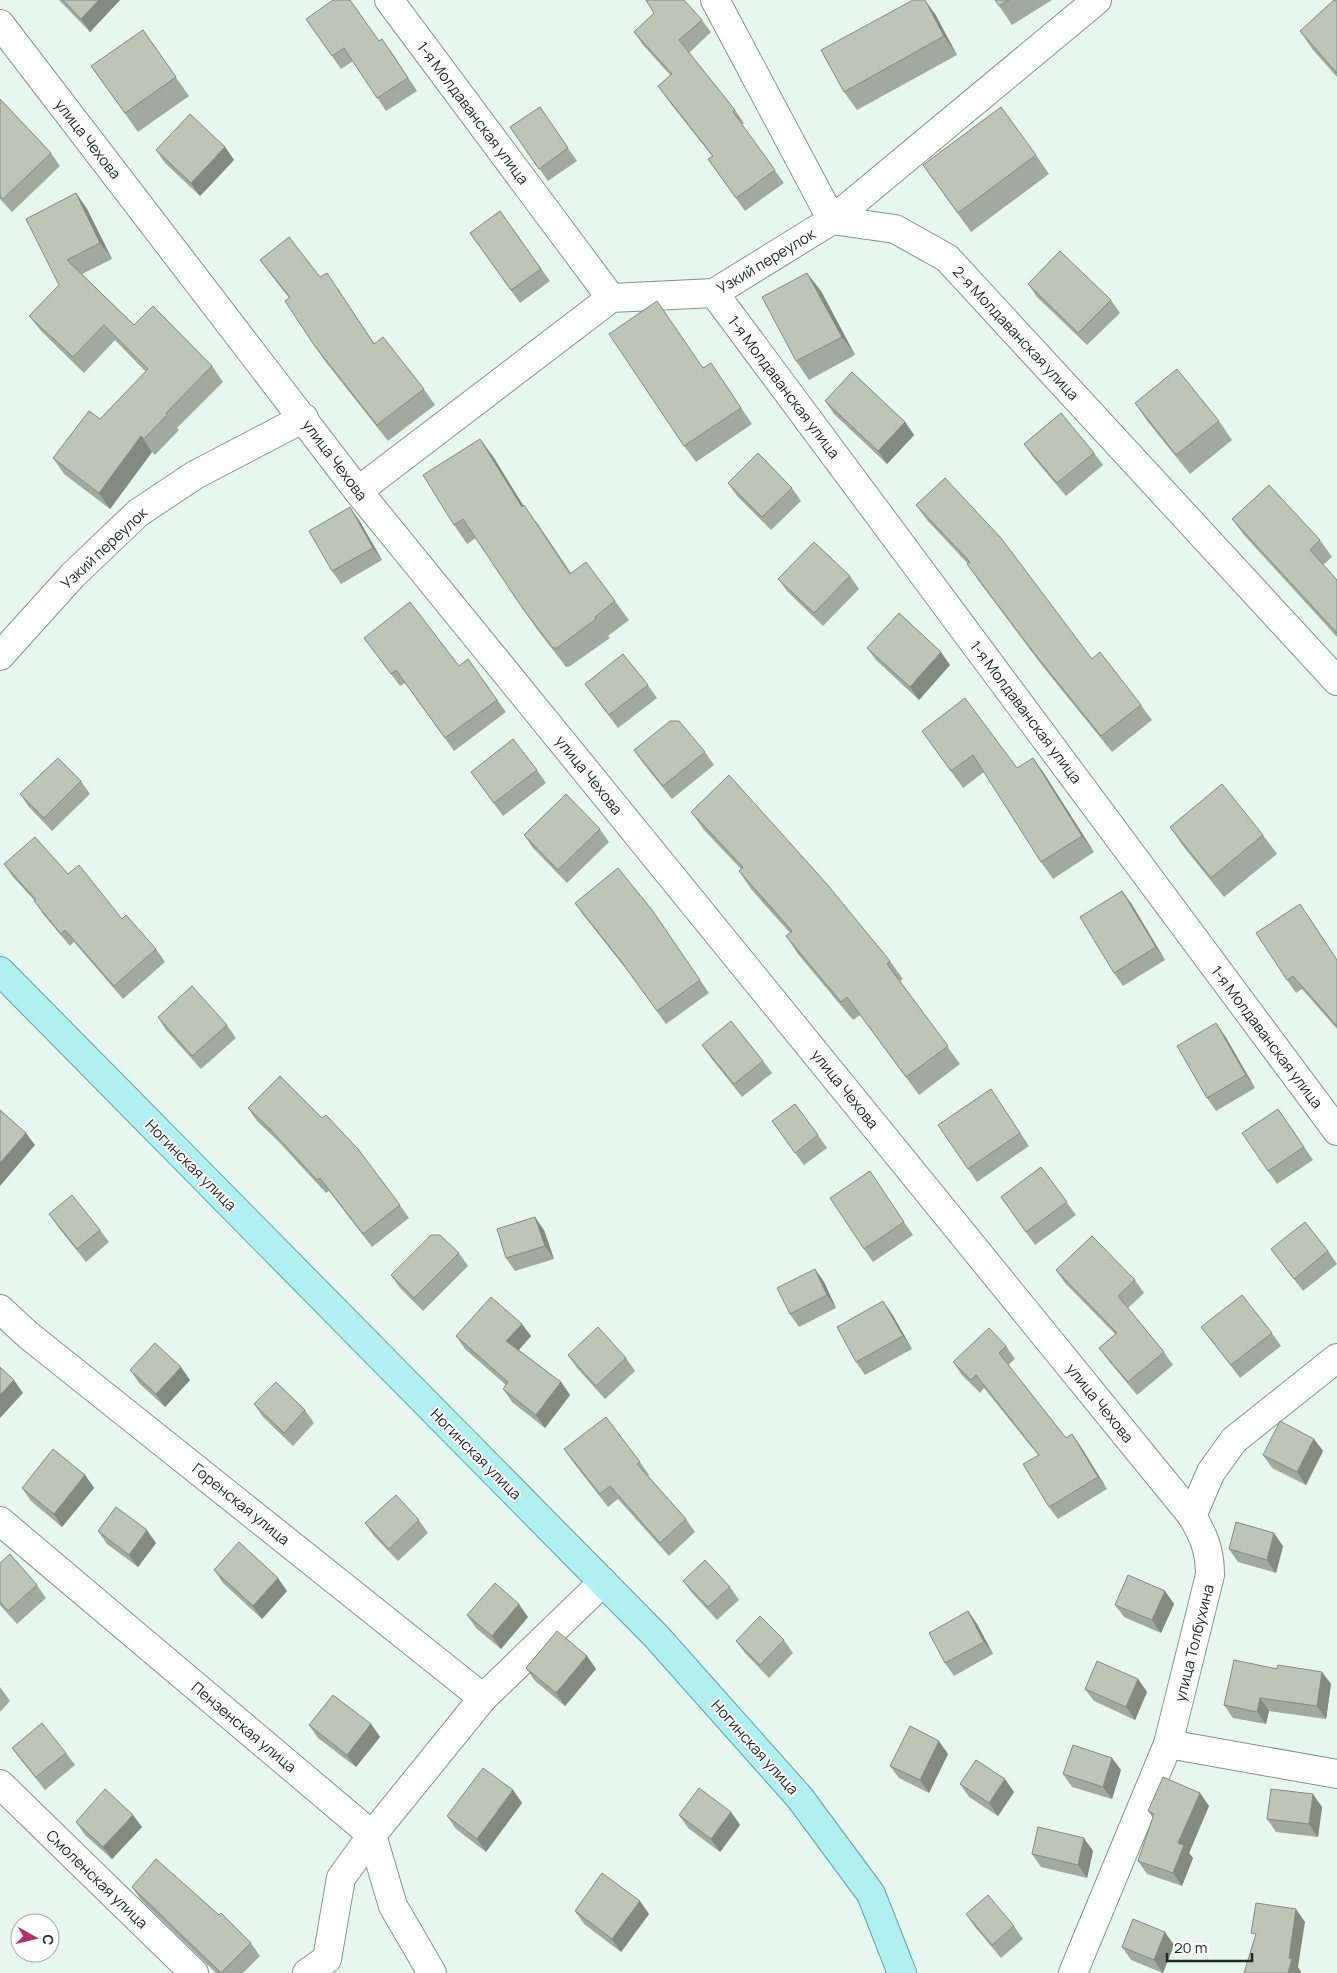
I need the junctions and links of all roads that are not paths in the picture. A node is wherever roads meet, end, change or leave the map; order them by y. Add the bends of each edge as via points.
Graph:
1 (389, 0) edge
2 (715, 0) edge
3 (1097, 0) edge
4 (0, 24) edge
5 (832, 220) junction
6 (714, 293) junction
7 (611, 298) junction
8 (304, 418) junction
9 (358, 491) junction
10 (0, 656) edge
11 (1337, 681) edge
12 (0, 972) edge
13 (1337, 1131) edge
14 (0, 1309) edge
15 (1337, 1358) edge
16 (1192, 1516) junction
17 (0, 1521) edge
18 (603, 1582) junction
19 (483, 1698) junction
20 (1168, 1744) junction
21 (1337, 1774) edge
22 (0, 1784) edge
23 (372, 1834) junction
24 (905, 1969) edge
25 (194, 1973) edge
26 (307, 1973) edge
27 (432, 1973) edge
28 (1073, 1973) edge

1 - 7 street, 1-я Молдаванская улица
2 - 5 street
3 - 5 street, Узкий переулок
4 - 8 street, улица Чехова
5 - 6 street, Узкий переулок
5 - 11 street, 2-я Молдаванская улица via 895,229 947,258
6 - 7 street, Узкий переулок
6 - 13 street, 1-я Молдаванская улица
7 - 9 street
8 - 9 street, улица Чехова
8 - 10 street, Узкий переулок via 195,475 138,512 73,574
9 - 16 street, улица Чехова
12 - 18 main road, Ногинская улица
14 - 19 street, Горенская улица via 28,1335
15 - 16 street via 1234,1440 1211,1472
16 - 20 street, улица Толбухина via 1207,1542 1210,1575
17 - 23 street, Пензенская улица
18 - 19 street
18 - 24 main road, Ногинская улица via 656,1636 800,1798 871,1894
19 - 23 street
20 - 21 street
20 - 28 street, улица Толбухина
22 - 25 street, Смоленская улица
23 - 26 street via 341,1878 326,1959
23 - 27 street via 393,1906

